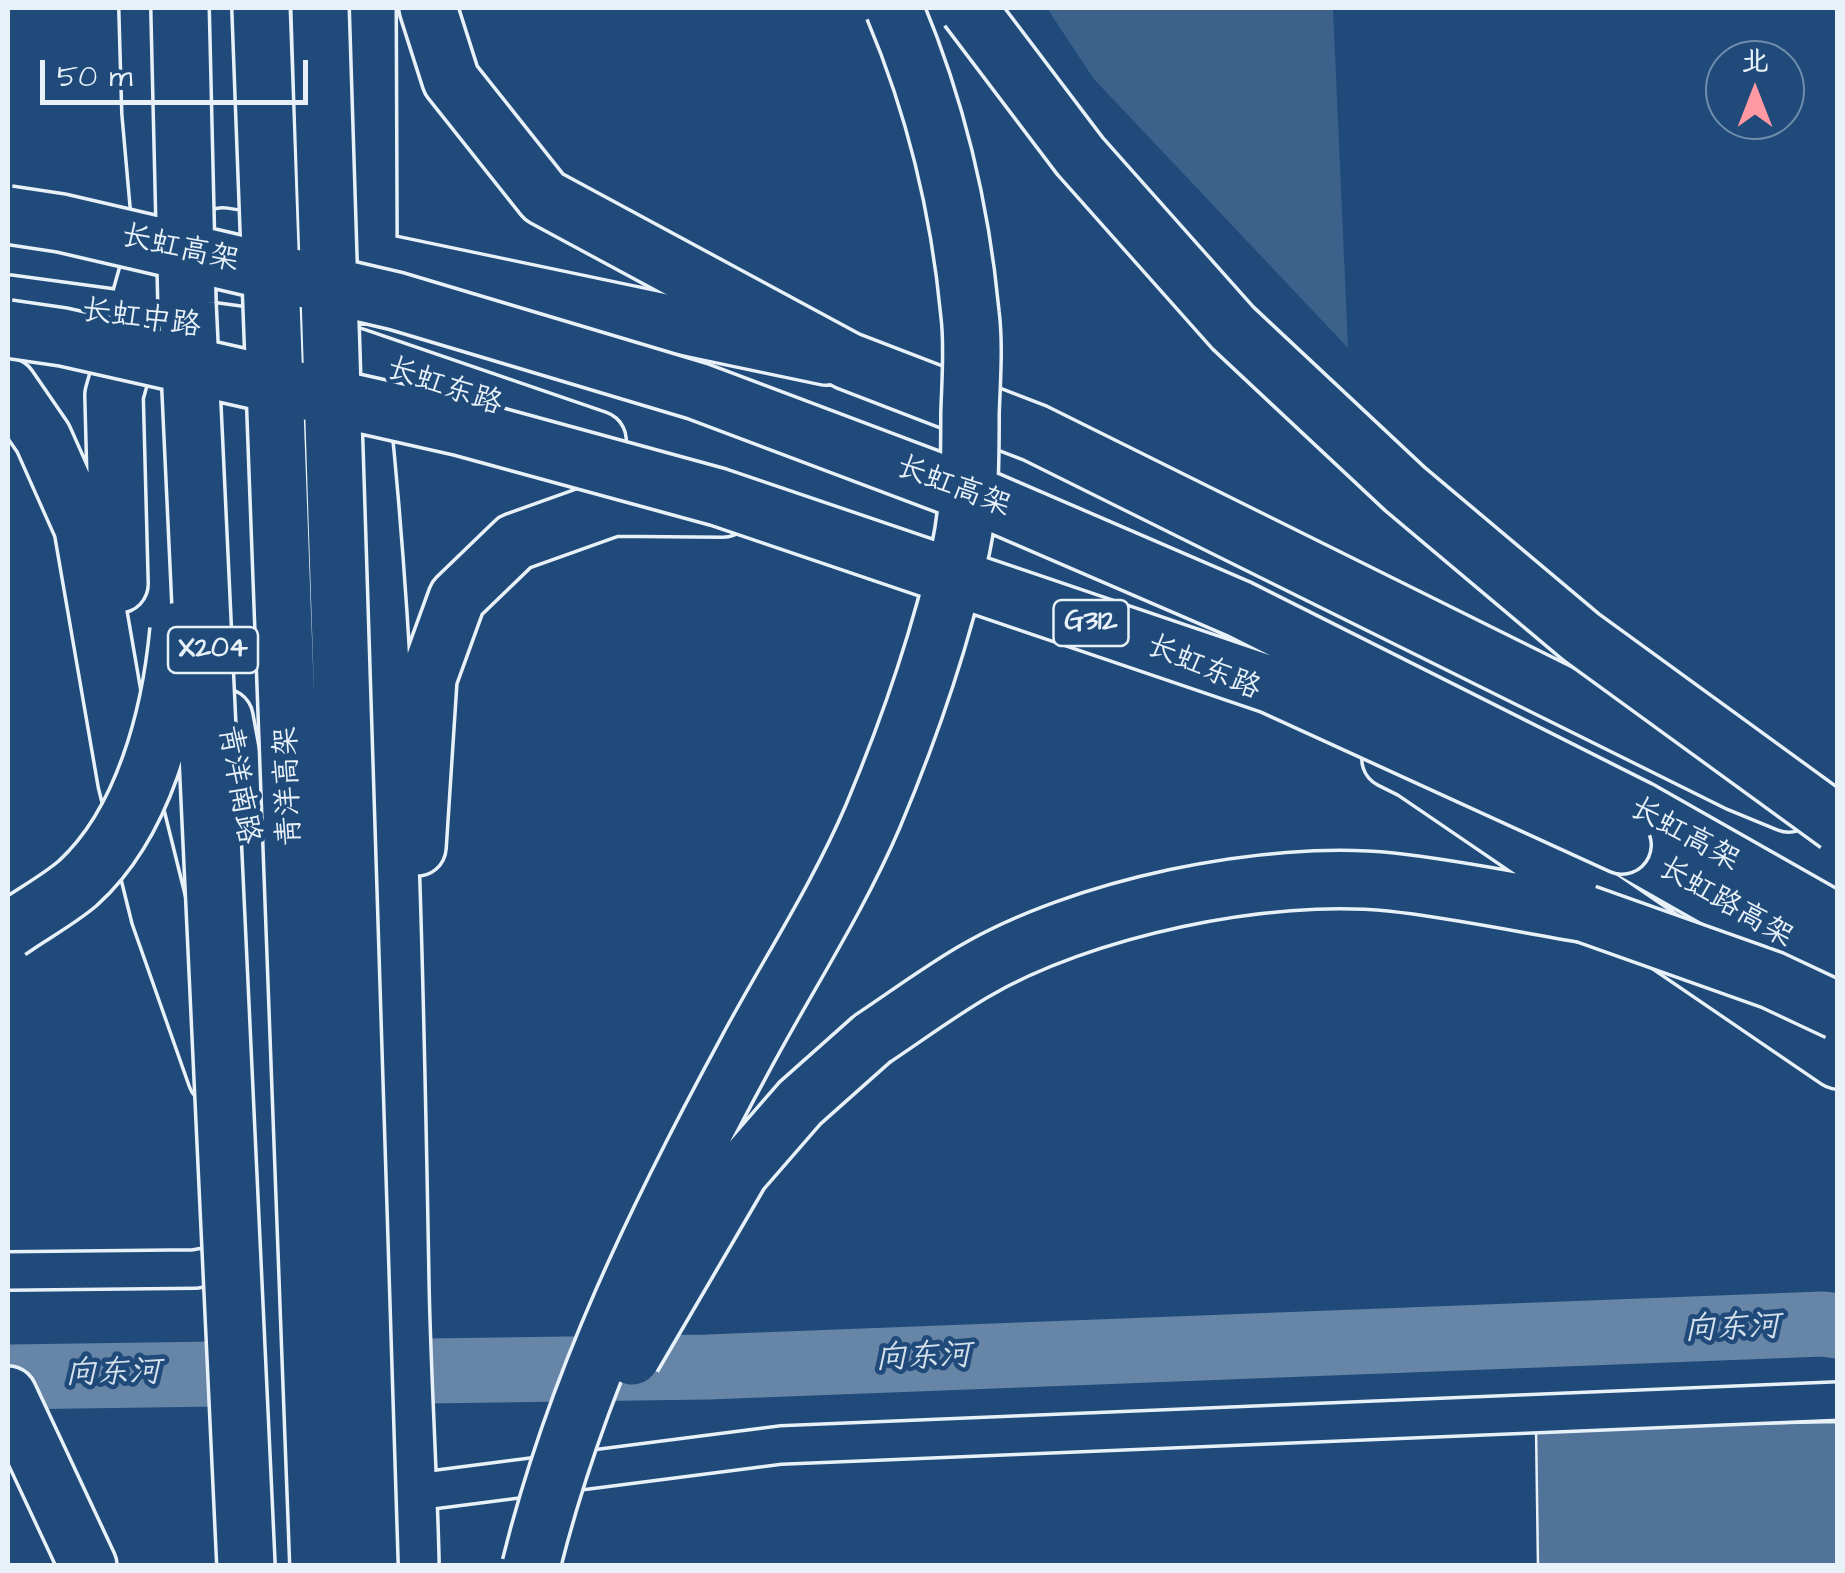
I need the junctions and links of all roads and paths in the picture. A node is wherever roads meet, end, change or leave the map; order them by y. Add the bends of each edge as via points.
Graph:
1 (148, 8) edge
2 (168, 8) edge
3 (180, 8) edge
4 (258, 8) edge
5 (322, 8) edge
6 (367, 8) edge
7 (388, 8) edge
8 (428, 8) edge
9 (894, 8) edge
10 (968, 8) edge
11 (8, 185) edge
12 (8, 211) edge
13 (162, 228) junction
14 (268, 243) junction
15 (368, 271) junction
16 (8, 304) edge
17 (164, 316) junction
18 (8, 329) edge
19 (274, 340) junction
20 (355, 357) junction
21 (8, 359) edge
22 (848, 361) junction
23 (8, 387) edge
24 (462, 427) junction
25 (794, 508) junction
26 (123, 762) junction
27 (1838, 824) edge
28 (1618, 842) joint
29 (1838, 923) edge
30 (8, 931) edge
31 (1838, 968) edge
32 (1838, 1011) edge
33 (397, 1049) junction
34 (1838, 1060) edge
35 (8, 1271) edge
36 (272, 1274) junction
37 (8, 1395) edge
38 (1838, 1401) edge
39 (408, 1479) junction
40 (88, 1566) edge
41 (246, 1566) edge
42 (294, 1566) edge
43 (319, 1566) edge
44 (369, 1566) edge
45 (410, 1566) edge
46 (532, 1566) edge
47 (541, 1566) edge

1 - 13 main road
2 - 17 main road, bridge
3 - 17 main road, bridge
4 - 14 main road
4 - 43 main road, 青洋高架, bridge
5 - 15 main road
5 - 44 main road, 青洋高架, bridge
6 - 15 main road
7 - 15 main road
8 - 22 main road via 451,80 544,197
9 - 46 main road, bridge via 950,178 971,316 962,544 923,685 872,819 661,1216 592,1373 548,1497
10 - 27 main road, bridge via 1080,156 1234,328 1390,476 1581,637
11 - 15 main road, bridge
12 - 13 main road
12 - 15 main road, 长虹高架, bridge
13 - 14 main road
13 - 17 main road
14 - 15 main road
14 - 19 main road
15 - 20 main road
15 - 22 main road
15 - 29 main road, 长虹高架, bridge via 984,498 1239,609 1639,810
16 - 17 main road, 长虹中路
17 - 19 main road, 长虹中路
17 - 26 main road via 114,395
17 - 30 main road, bridge via 185,542 179,635 162,735 122,828 78,883
17 - 36 main road, 青洋南路 / X204 via 272,985
17 - 41 main road, bridge
18 - 24 main road, 长虹高架, bridge
19 - 20 main road, 长虹东路 / G312
20 - 25 main road, 长虹东路 / G312
20 - 33 main road via 372,500
21 - 24 main road, bridge via 176,372
22 - 27 main road via 1035,433 1738,782
23 - 26 main road via 43,438 83,528
24 - 28 main road, 长虹高架, bridge via 718,498 1272,685
25 - 33 main road via 613,507 514,542 457,598 428,678
25 - 34 main road, 长虹东路 / G312 via 1220,673 1413,770
26 - 36 main road via 160,915 248,1163
28 - 31 main road, 长虹路高架
32 - 47 main road, bridge via 1772,980 1586,914 1388,882 1284,882 1188,895 1082,922 976,970 872,1039 800,1102 740,1172 616,1383
33 - 39 main road
35 - 36 street via 195,1268
36 - 42 main road, 青洋南路 / X204
37 - 40 main road
38 - 39 street via 781,1445
39 - 45 main road

